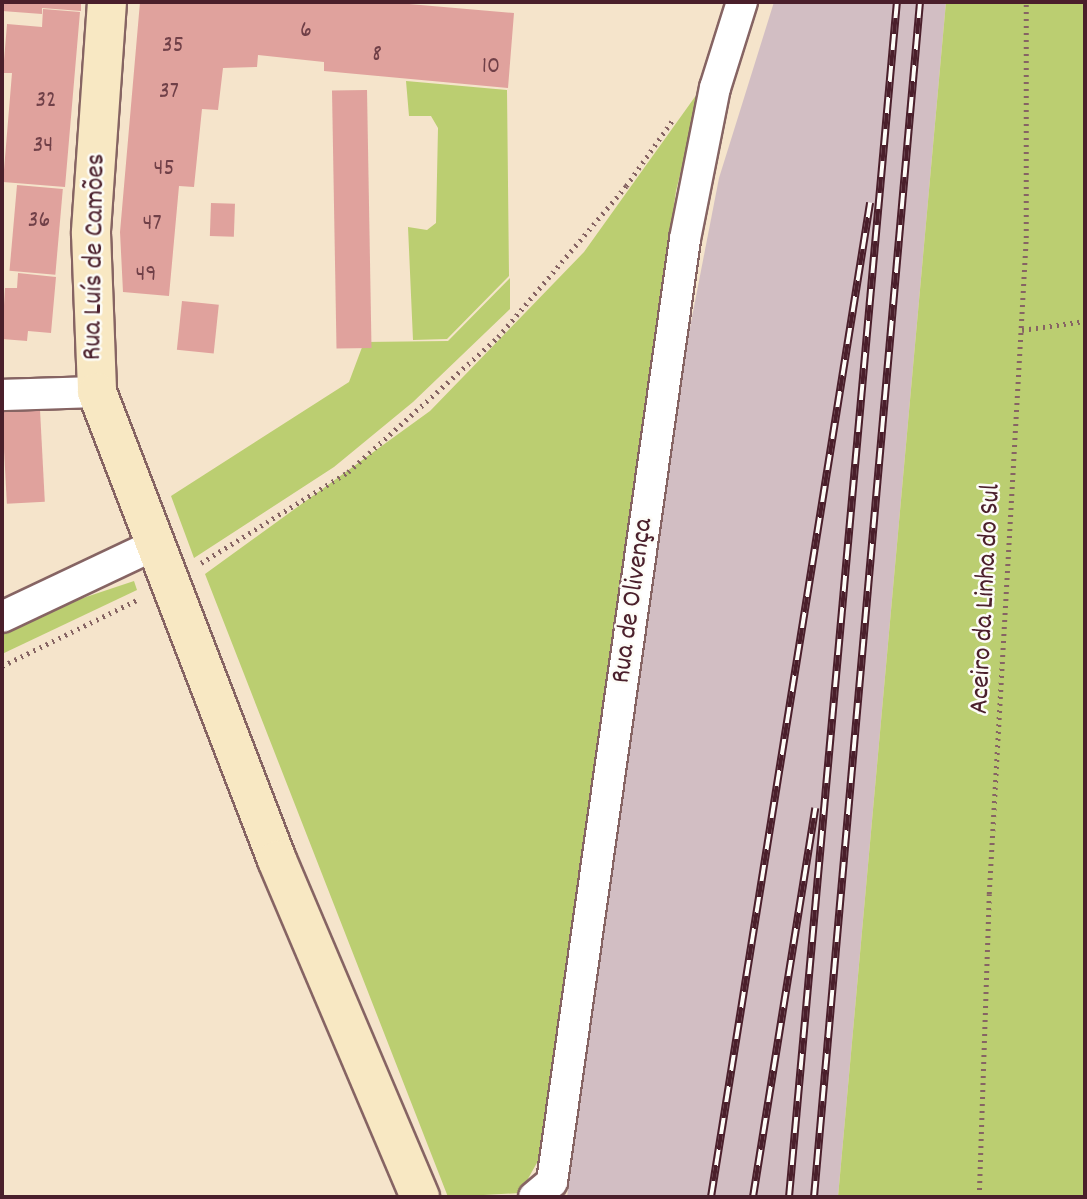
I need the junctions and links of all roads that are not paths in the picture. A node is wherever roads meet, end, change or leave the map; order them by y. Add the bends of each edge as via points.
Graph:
1 (107, 2) edge
2 (742, 2) edge
3 (97, 392) junction
4 (2, 395) edge
5 (152, 546) junction
6 (2, 617) edge
7 (420, 1197) edge
8 (534, 1197) edge

1 - 3 main road, Rua Luís de Camões via 91,233
2 - 8 street, Rua de Olivença via 715,88 685,239 552,1182
3 - 4 street
3 - 5 main road, Rua Luís de Camões
5 - 6 street
5 - 7 main road, Rua Luís de Camões

